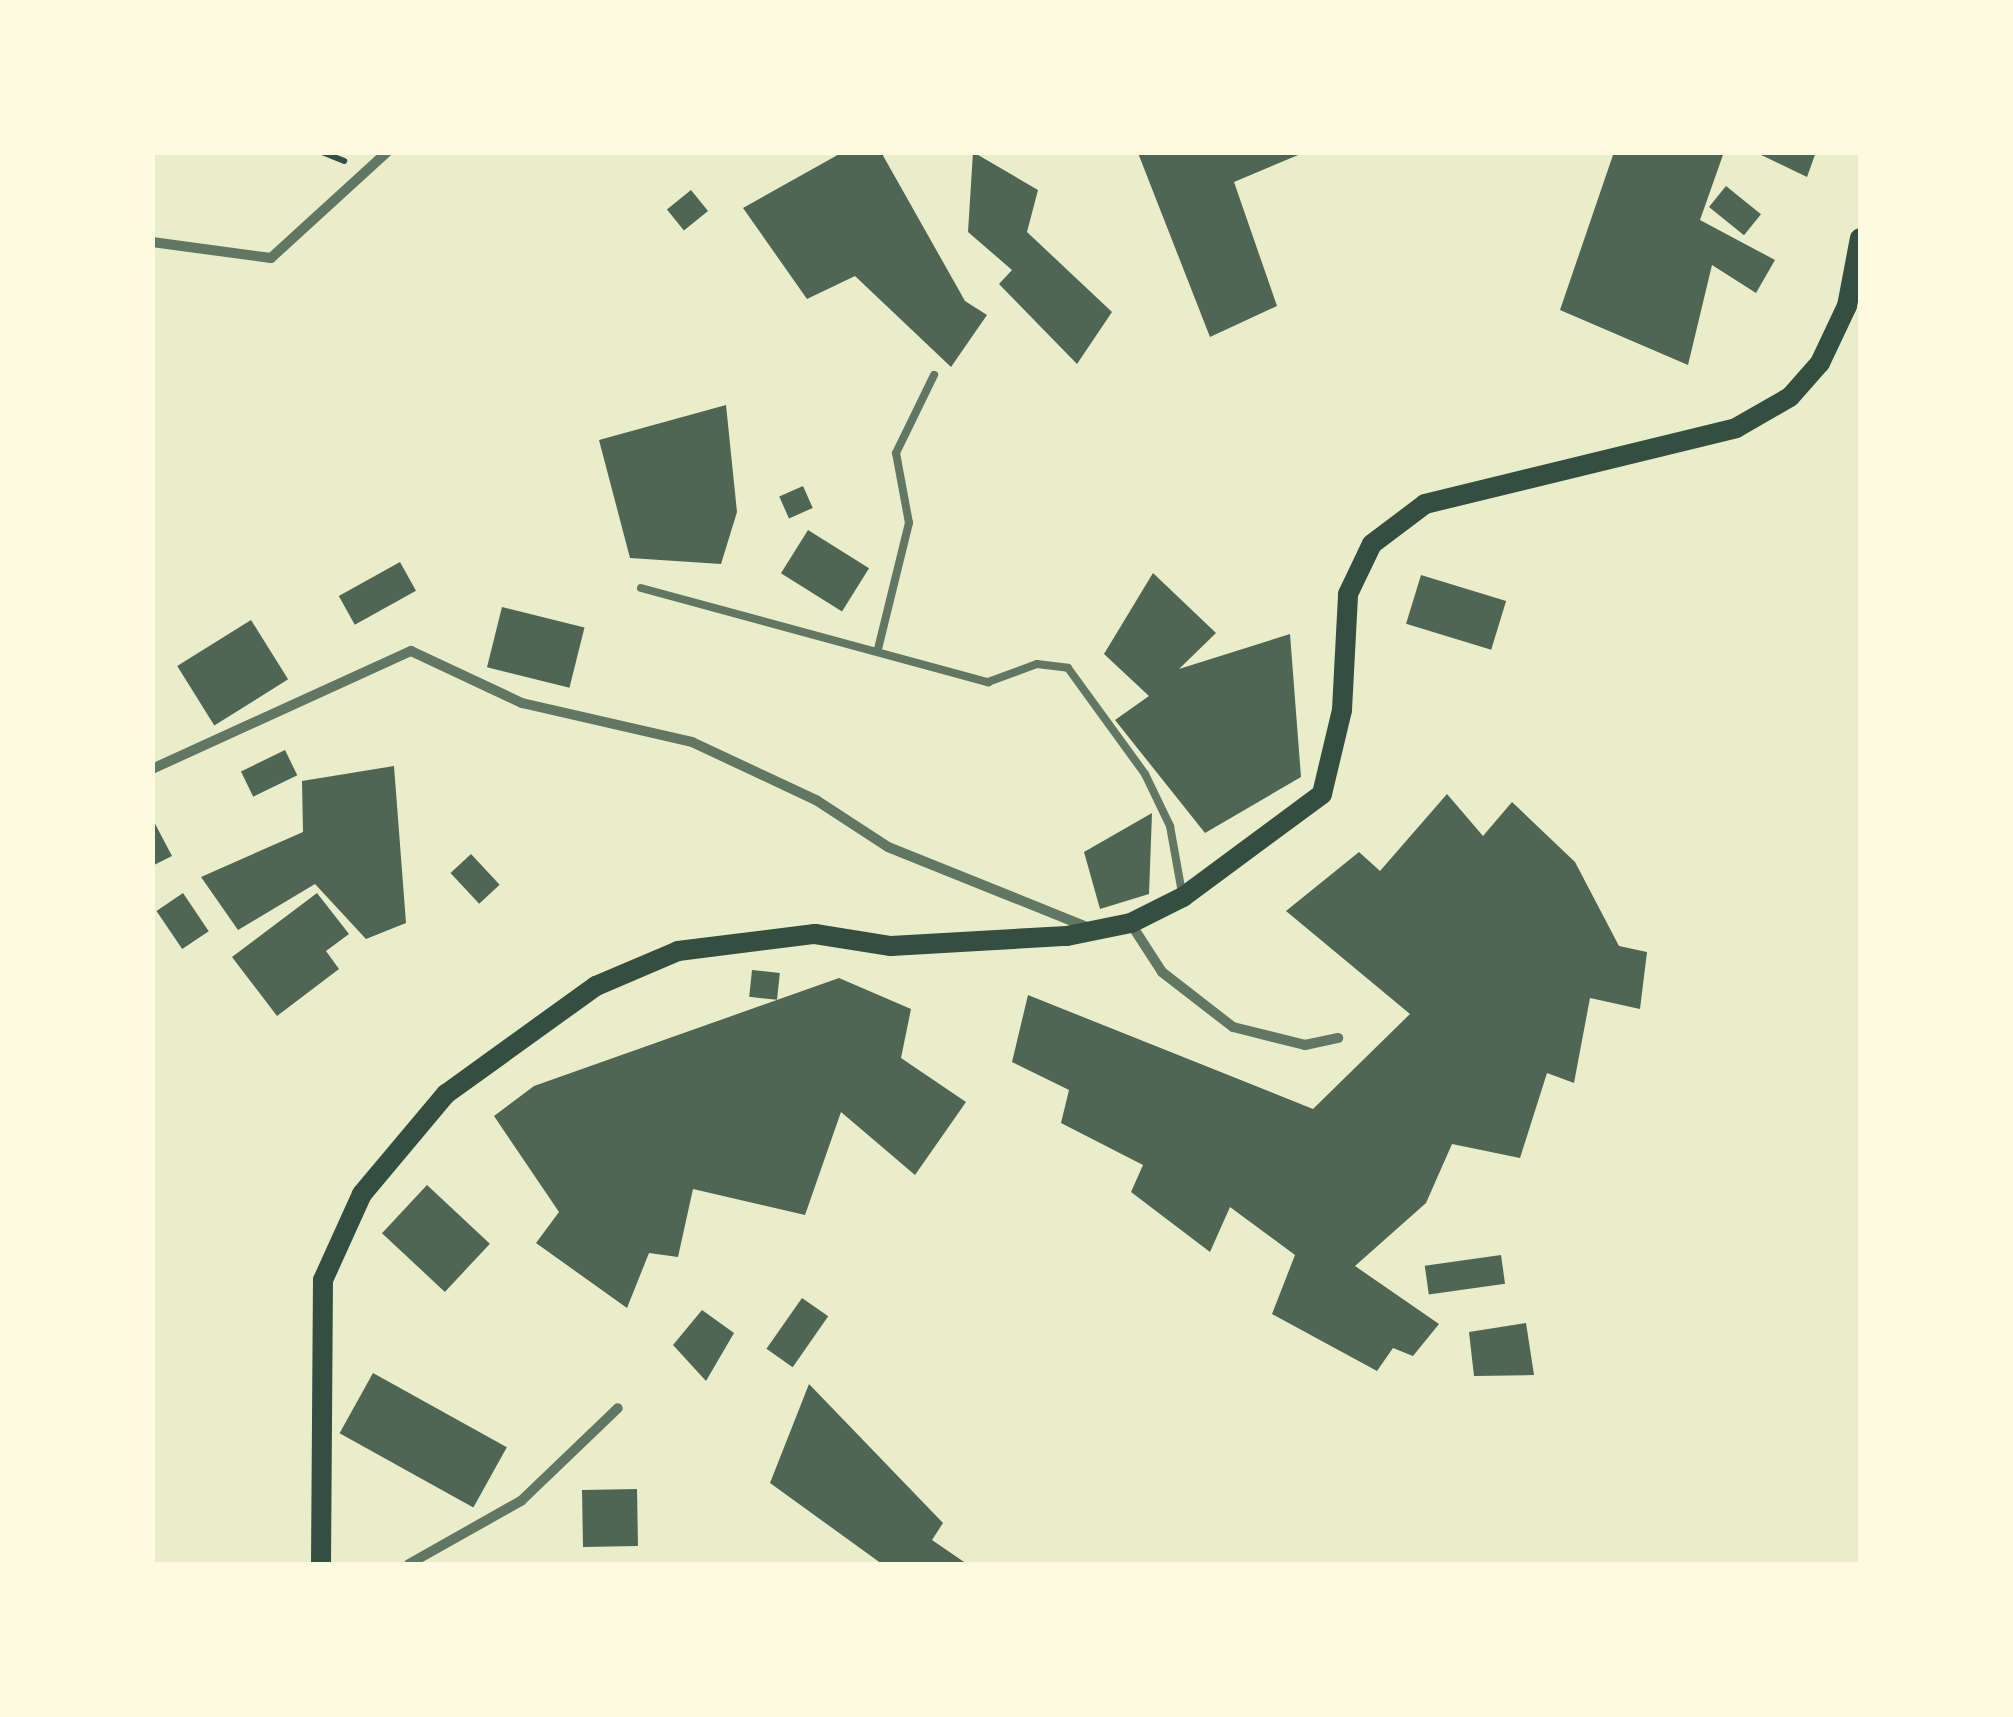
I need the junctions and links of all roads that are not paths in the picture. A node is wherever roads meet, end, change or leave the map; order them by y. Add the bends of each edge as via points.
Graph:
1 (387, 152) edge
2 (1860, 238) edge
3 (152, 242) edge
4 (934, 375) dead end
5 (640, 588) dead end
6 (878, 649) junction
7 (152, 769) edge
8 (1182, 897) junction
9 (1131, 923) junction
10 (1095, 930) junction
11 (1338, 1038) dead end
12 (618, 1408) dead end
13 (321, 1564) edge
14 (410, 1564) edge

1 - 3 street via 271,258
2 - 8 main road via 1847,306 1820,363 1790,397 1736,428 1425,504 1372,544 1348,594 1342,710 1322,794
4 - 6 lane via 896,453 909,523
5 - 6 lane
6 - 8 lane via 988,682 1037,664 1068,668 1146,774 1170,826
7 - 10 street via 411,651 522,702 692,742 816,800 888,847
8 - 9 main road
9 - 10 main road
9 - 11 street via 1162,972 1233,1027 1305,1045
10 - 13 main road via 891,946 815,934 678,951 596,986 446,1094 362,1194 323,1280
12 - 14 street via 521,1501

